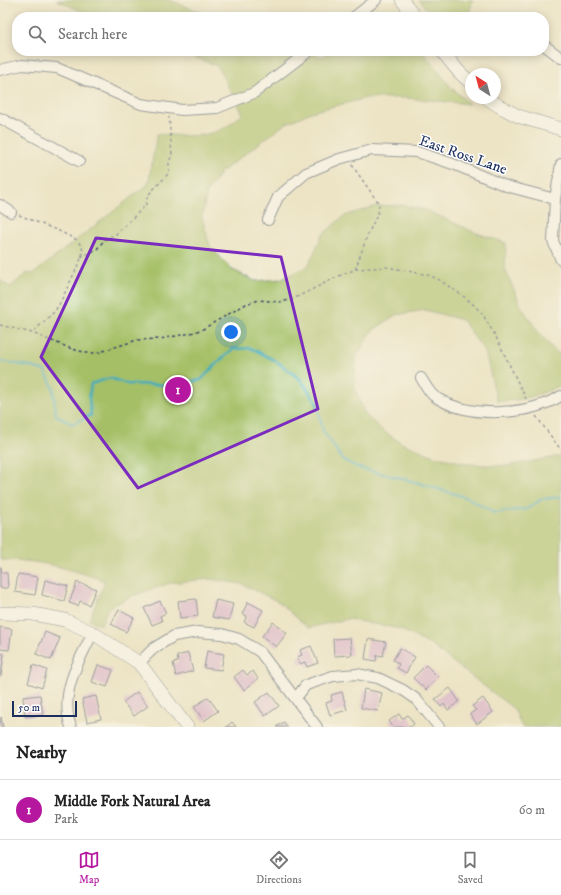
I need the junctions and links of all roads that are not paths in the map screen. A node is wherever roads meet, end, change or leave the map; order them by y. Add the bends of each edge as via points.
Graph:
1 (376, 0) edge
2 (402, 0) edge
3 (360, 12) edge
4 (411, 12) edge
5 (549, 49) edge
6 (302, 56) edge
7 (446, 56) edge
8 (561, 58) edge
9 (0, 70) edge
10 (465, 78) edge
11 (497, 104) edge
12 (0, 118) edge
13 (561, 129) edge
14 (79, 161) dead end
15 (561, 164) edge
16 (555, 199) junction
17 (0, 205) edge
18 (11, 212) road end
19 (268, 220) dead end
20 (561, 260) edge
21 (421, 378) dead end
22 (561, 396) edge
23 (0, 613) edge
24 (93, 633) junction
25 (139, 663) junction
26 (296, 698) junction
27 (71, 727) edge
28 (187, 727) edge
29 (317, 727) edge
30 (439, 727) edge

1 - 3 street
2 - 4 street
5 - 8 street
6 - 9 street via 254,93 217,108 182,110 141,104 57,68 22,65
7 - 10 street
11 - 13 street via 518,116
12 - 14 street
15 - 16 street
16 - 19 street, East Ross Lane via 506,186 417,152 372,150 346,157 306,174 278,197
16 - 20 street via 553,241
17 - 18 street
21 - 22 street via 433,395 468,410 486,412 531,408
23 - 24 street via 33,614 65,620
24 - 25 street
24 - 27 street via 75,667 67,695
25 - 26 street via 154,648 174,636 198,632 222,634 239,639 260,652
25 - 28 street
26 - 29 street
26 - 30 street via 306,685 333,676 357,674 378,678 416,699

